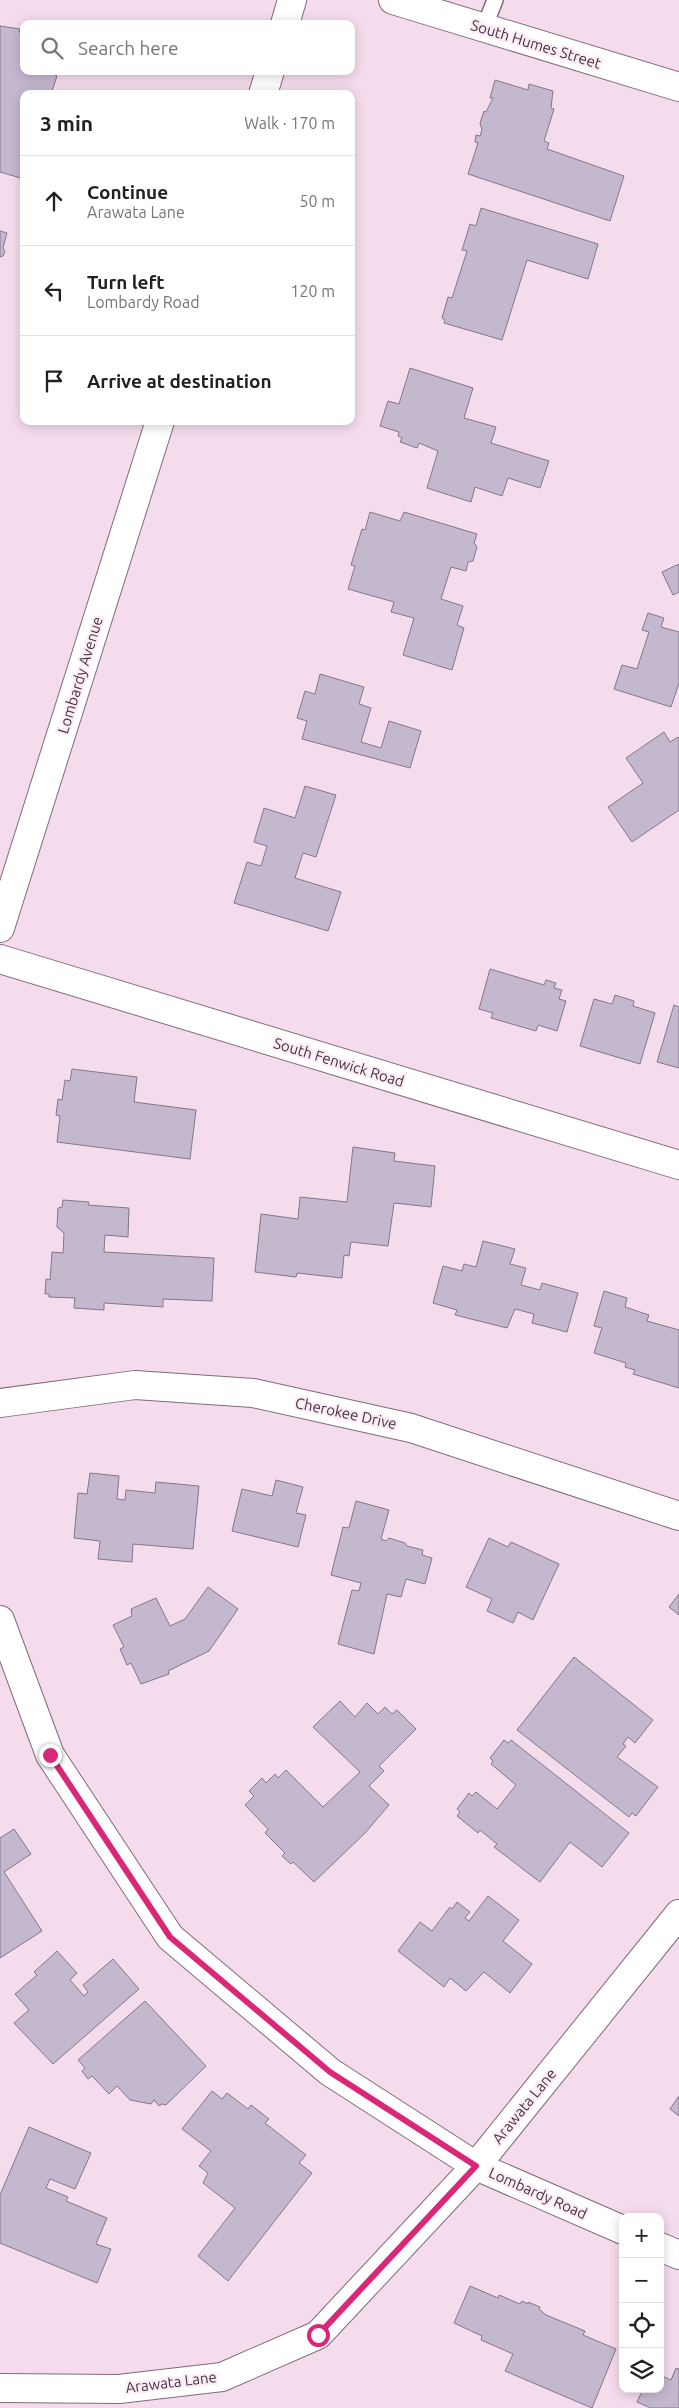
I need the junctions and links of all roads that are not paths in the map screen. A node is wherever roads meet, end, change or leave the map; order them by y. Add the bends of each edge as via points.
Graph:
1 (292, 0) edge
2 (393, 0) edge
3 (495, 0) edge
4 (286, 20) edge
5 (484, 28) junction
6 (269, 75) edge
7 (679, 87) edge
8 (264, 90) edge
9 (159, 425) edge
10 (0, 928) edge
11 (0, 958) edge
12 (679, 1165) edge
13 (0, 1403) edge
14 (679, 1516) edge
15 (0, 1620) edge
16 (679, 1914) edge
17 (476, 2166) junction
18 (619, 2228) edge
19 (664, 2248) edge
20 (679, 2255) edge
21 (0, 2388) edge
22 (0, 2400) edge
23 (7, 2408) edge

1 - 4 street
2 - 5 street, South Humes Street
3 - 5 lane
5 - 7 street, South Humes Street
6 - 8 street
9 - 10 street, Lombardy Avenue
11 - 12 street, South Fenwick Road
13 - 14 street, Cherokee Drive via 135,1385 253,1393 410,1428
15 - 17 street, Lombardy Road via 50,1755 170,1937 330,2072
16 - 17 street, Arawata Lane
17 - 18 street, Lombardy Road
17 - 21 street, Arawata Lane via 318,2335 222,2377 119,2389
19 - 20 street
22 - 23 street

